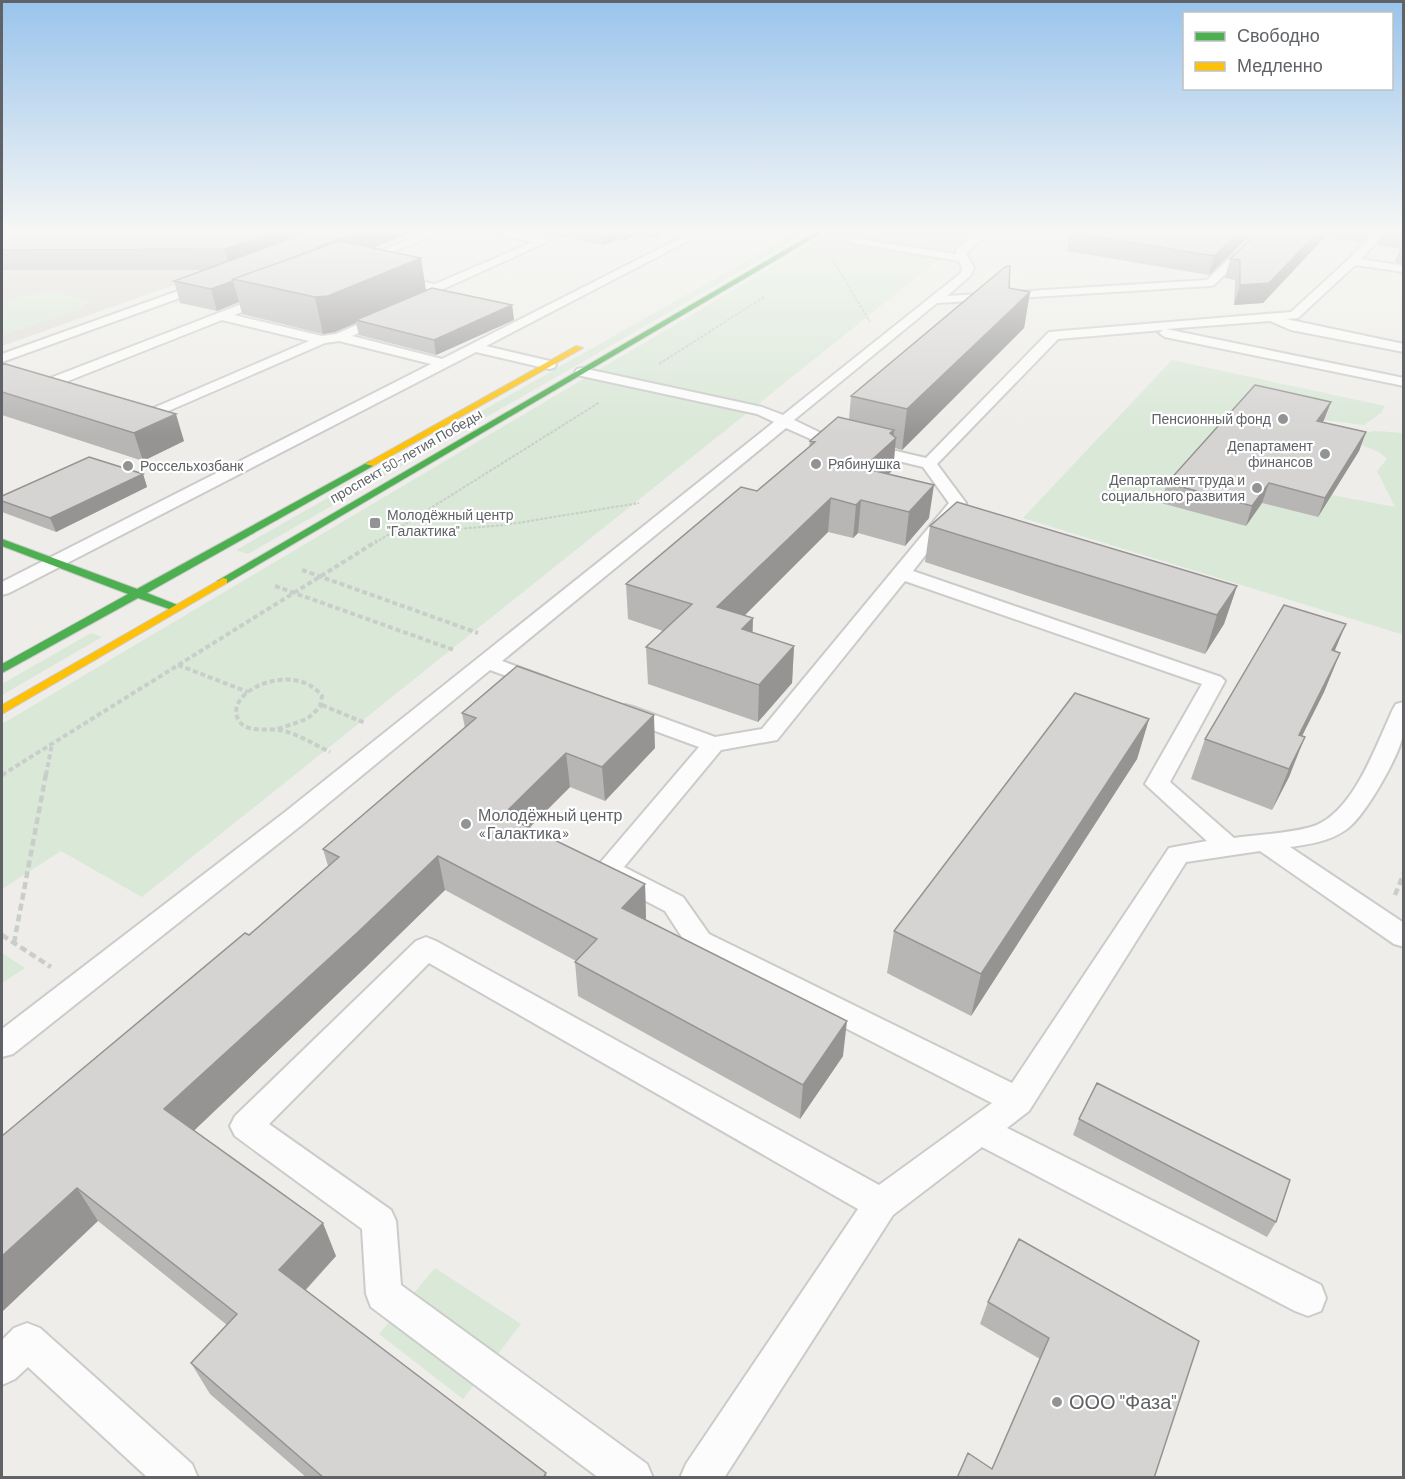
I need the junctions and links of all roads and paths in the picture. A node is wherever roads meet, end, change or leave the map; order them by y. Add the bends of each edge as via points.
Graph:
1 (169, 298) edge
2 (237, 298) edge
3 (266, 298) edge
4 (429, 298) edge
5 (569, 298) edge
6 (708, 298) edge
7 (763, 298) edge
8 (936, 298) edge
9 (965, 298) edge
10 (1313, 298) edge
11 (933, 300) junction
12 (256, 302) junction
13 (509, 312) dead end
14 (220, 316) junction
15 (531, 317) junction
16 (1269, 317) junction
17 (1292, 326) junction
18 (1140, 328) junction
19 (339, 337) junction
20 (322, 340) junction
21 (590, 342) dead end
22 (472, 347) junction
23 (1404, 348) edge
24 (1267, 354) junction
25 (2, 358) edge
26 (442, 363) junction
27 (549, 365) junction
28 (582, 372) junction
29 (630, 382) junction
30 (1404, 382) edge
31 (785, 421) junction
32 (929, 464) junction
33 (694, 494) junction
34 (387, 535) junction
35 (2, 542) edge
36 (264, 557) junction
37 (57, 561) junction
38 (901, 573) junction
39 (321, 576) junction
40 (2, 589) edge
41 (139, 593) junction
42 (176, 608) junction
43 (508, 644) junction
44 (486, 662) junction
45 (178, 665) junction
46 (2, 669) edge
47 (562, 689) edge
48 (248, 692) junction
49 (322, 705) junction
50 (606, 705) edge
51 (1404, 709) edge
52 (2, 710) edge
53 (278, 729) junction
54 (395, 736) junction
55 (52, 744) junction
56 (714, 744) junction
57 (359, 766) junction
58 (2, 775) edge
59 (1264, 842) junction
60 (1229, 847) junction
61 (1404, 873) edge
62 (1395, 897) dead end
63 (2, 935) edge
64 (1404, 937) edge
65 (14, 943) junction
66 (78, 985) junction
67 (2, 1045) edge
68 (1018, 1101) junction
69 (980, 1130) junction
70 (880, 1204) junction
71 (1308, 1298) dead end
72 (2, 1366) edge
73 (178, 1478) edge
74 (633, 1478) edge
75 (700, 1478) edge

1 - 25 lane
2 - 12 lane
3 - 12 lane
4 - 19 lane
5 - 15 lane
6 - 28 main road, проспект 50-летия Победы
7 - 29 path
8 - 11 lane
9 - 11 lane
10 - 16 lane via 1294,315
11 - 31 lane
12 - 14 lane
13 - 15 lane
14 - 20 lane
14 - 20 lane via 50,383 152,414
15 - 22 lane
16 - 17 lane
16 - 18 lane
17 - 23 lane
17 - 24 lane
18 - 24 lane
18 - 32 lane via 1054,334
19 - 20 lane
19 - 26 lane
21 - 27 main road, проспект 50-летия Победы
22 - 26 lane
22 - 27 lane
24 - 30 lane
26 - 37 lane
27 - 41 main road, проспект 50-летия Победы
28 - 29 lane
28 - 36 main road, проспект 50-летия Победы
29 - 31 lane via 762,411
29 - 34 path
31 - 32 lane via 818,437
31 - 33 lane
32 - 38 lane via 958,502
33 - 34 path via 505,525
33 - 43 lane
34 - 39 path
35 - 37 main road
36 - 39 path
36 - 42 main road, проспект 50-летия Победы
37 - 40 lane
37 - 41 main road
38 - 56 lane via 770,735
38 - 60 lane via 1214,681 1156,783
39 - 43 path
39 - 45 path
41 - 42 main road
41 - 46 main road, проспект 50-летия Победы
42 - 52 main road, проспект 50-летия Победы
43 - 44 lane
44 - 47 lane
44 - 54 lane
45 - 48 path
45 - 55 path
48 - 49 path via 274,681 302,680 321,689
48 - 53 path via 235,709 242,724
49 - 53 path via 306,720
49 - 54 path
50 - 56 lane
51 - 59 lane via 1351,812 1335,827 1316,835
53 - 57 path
54 - 57 lane
55 - 58 path
55 - 65 path
56 - 68 lane via 607,870 674,904 699,941
57 - 66 lane
59 - 60 lane
59 - 64 lane
60 - 68 lane via 1178,854
61 - 62 path
63 - 65 path
65 - 66 path
66 - 67 lane
68 - 69 lane
69 - 70 lane
69 - 71 lane
70 - 74 lane via 426,948 246,1126 378,1221 384,1294
70 - 75 lane
72 - 73 lane via 27,1341

